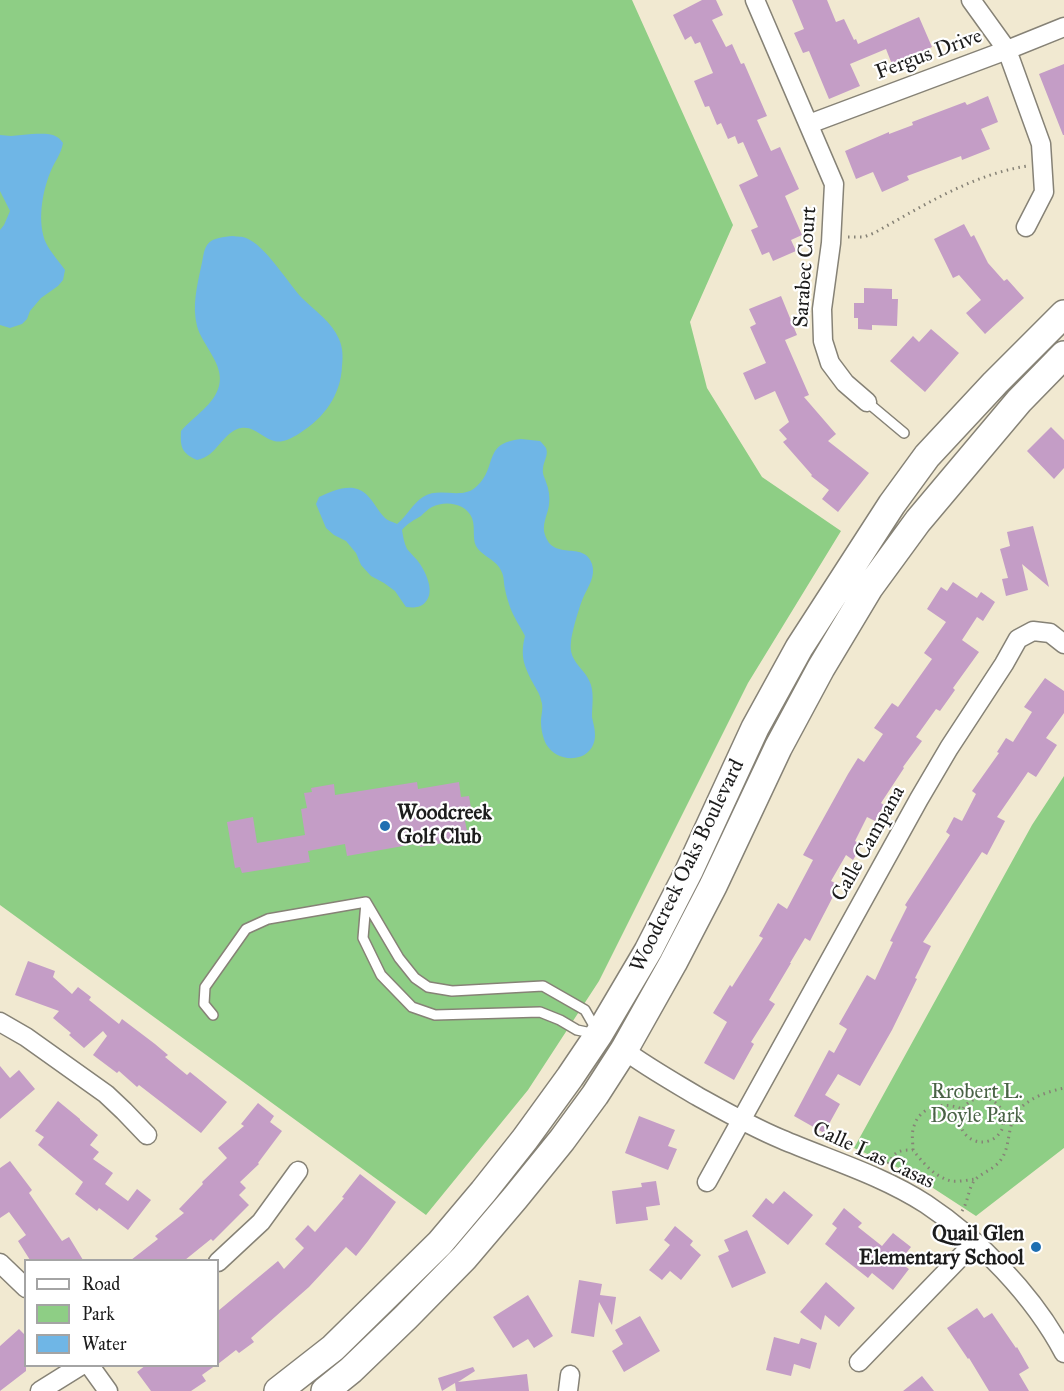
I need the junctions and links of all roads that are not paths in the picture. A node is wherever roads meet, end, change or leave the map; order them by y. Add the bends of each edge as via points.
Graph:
1 (755, 0) edge
2 (971, 0) edge
3 (1064, 27) edge
4 (1006, 50) junction
5 (809, 124) junction
6 (1026, 227) dead end
7 (1064, 314) edge
8 (1064, 355) edge
9 (867, 402) joint
10 (904, 433) dead end
11 (1064, 645) edge
12 (366, 902) junction
13 (213, 1015) dead end
14 (0, 1022) edge
15 (599, 1034) junction
16 (624, 1050) junction
17 (741, 1121) junction
18 (147, 1135) dead end
19 (298, 1171) dead end
20 (707, 1182) dead end
21 (975, 1242) junction
22 (219, 1261) edge
23 (0, 1263) edge
24 (24, 1286) edge
25 (1064, 1353) edge
26 (859, 1362) dead end
27 (77, 1367) edge
28 (91, 1367) edge
29 (40, 1391) edge
30 (108, 1391) edge
31 (278, 1391) edge
32 (325, 1391) edge

1 - 5 street, Sarabec Court
2 - 4 street
3 - 4 street, Fergus Drive
4 - 5 street, Fergus Drive
4 - 6 street via 1041,144 1044,192
5 - 9 street, Sarabec Court via 834,184 822,309 823,341 830,363
7 - 15 main road, Woodcreek Oaks Boulevard via 927,456 892,504 799,648 755,728 648,951
8 - 16 main road, Woodcreek Oaks Boulevard via 1019,401 918,521 869,588 778,748 713,886
9 - 10 lane
11 - 17 street, Calle Campana via 1050,633 1033,631 1018,639 937,768
12 - 13 lane via 268,919 246,929 205,987 204,1004
12 - 15 lane via 399,958 428,987 452,991 543,986 585,1010
12 - 15 lane via 363,938 381,975 412,1007 435,1015 540,1012 577,1030
14 - 18 street via 106,1094
15 - 16 main road
15 - 31 main road, Woodcreek Oaks Boulevard via 525,1139 441,1242 333,1348
16 - 17 street, Calle Las Casas
16 - 32 main road, Woodcreek Oaks Boulevard via 562,1140 464,1258
17 - 20 street, Calle Campana
17 - 21 street, Calle Las Casas via 894,1186 925,1203
19 - 22 street via 261,1222
21 - 25 street, Calle Las Casas via 1022,1291
21 - 26 street
23 - 24 street
27 - 29 street
28 - 30 street

